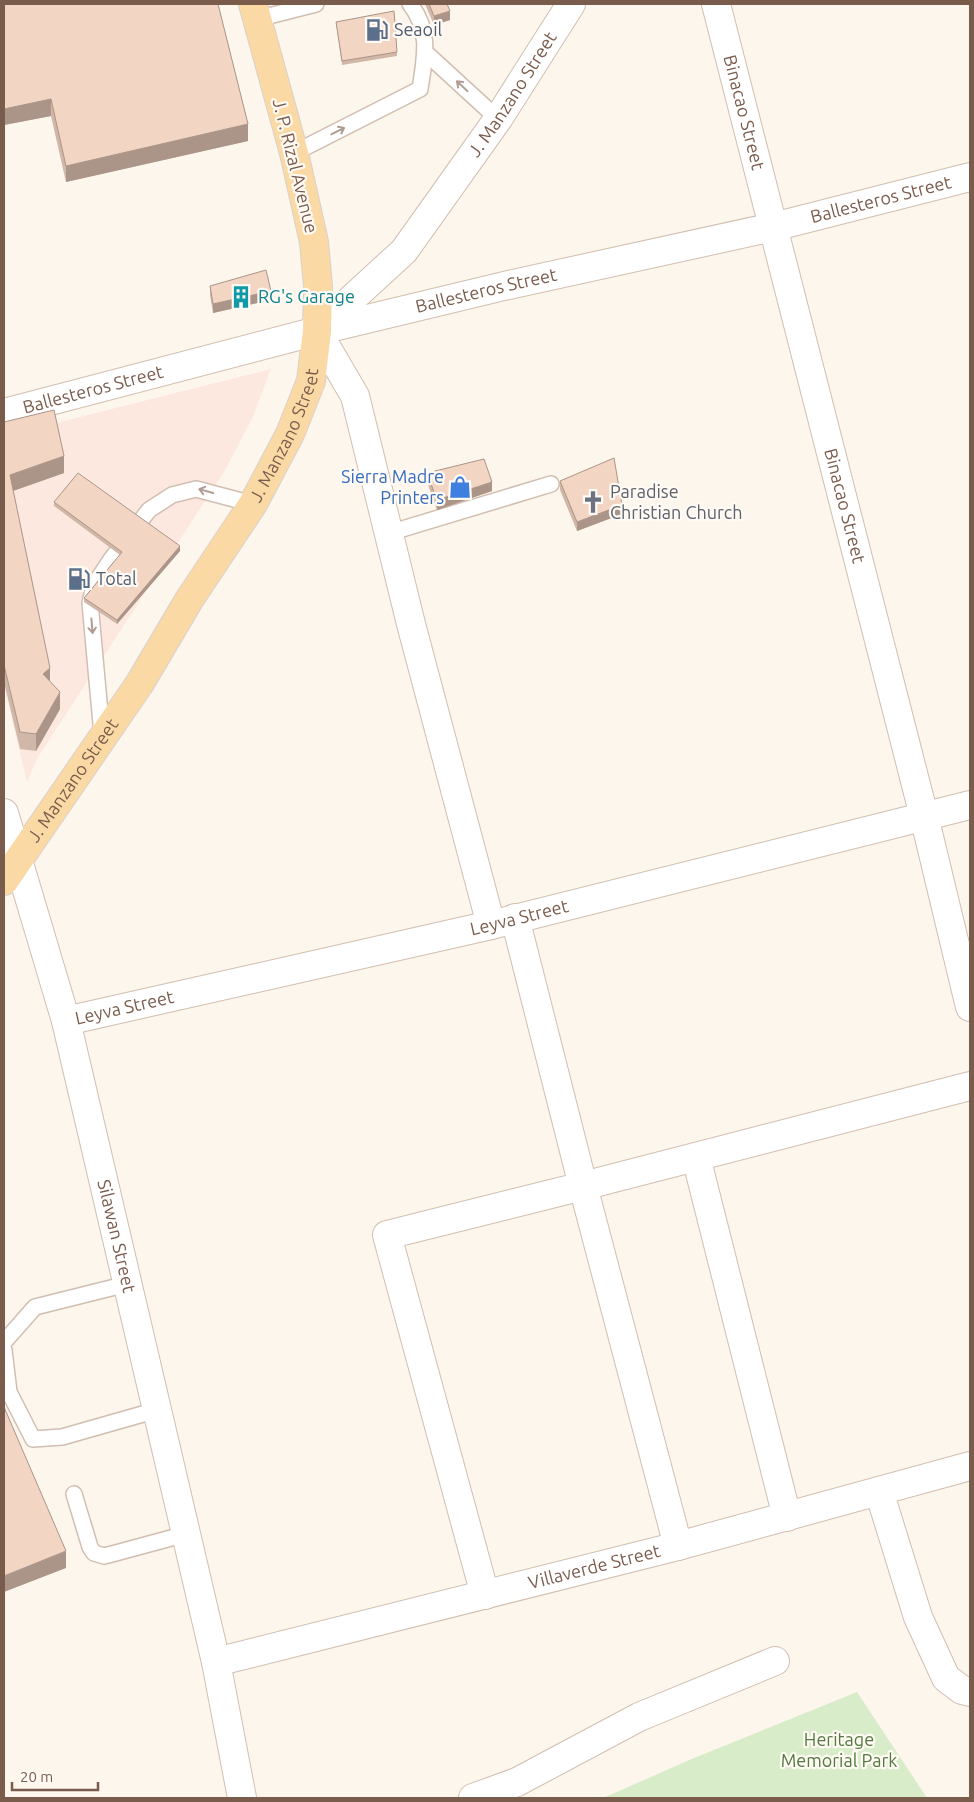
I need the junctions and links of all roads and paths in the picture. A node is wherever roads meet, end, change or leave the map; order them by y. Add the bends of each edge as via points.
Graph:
1 (316, 4) edge
2 (410, 4) edge
3 (571, 4) edge
4 (716, 4) edge
5 (255, 12) edge
6 (426, 53) junction
7 (498, 119) junction
8 (294, 153) junction
9 (970, 177) edge
10 (773, 227) junction
11 (317, 331) junction
12 (4, 413) edge
13 (552, 484) dead end
14 (253, 504) junction
15 (388, 533) junction
16 (102, 738) junction
17 (970, 805) edge
18 (4, 813) edge
19 (924, 816) junction
20 (10, 871) edge
21 (503, 922) junction
22 (970, 1008) edge
23 (66, 1022) junction
24 (970, 1086) edge
25 (696, 1157) junction
26 (583, 1186) junction
27 (127, 1284) junction
28 (4, 1342) edge
29 (4, 1350) edge
30 (157, 1410) junction
31 (970, 1466) edge
32 (879, 1491) junction
33 (74, 1494) dead end
34 (787, 1517) junction
35 (186, 1534) junction
36 (678, 1546) junction
37 (485, 1595) junction
38 (776, 1661) dead end
39 (216, 1662) junction
40 (970, 1692) edge
41 (242, 1798) edge
42 (473, 1798) edge

1 - 5 lane
2 - 6 lane via 423,26
3 - 7 street, J. Manzano Street
4 - 10 street, Binacao Street
5 - 8 main road, J. P. Rizal Avenue
7 -> 6 lane
8 -> 6 lane via 420,89
7 - 11 street, J. Manzano Street via 404,251
8 - 11 main road, J. P. Rizal Avenue via 314,242 318,286
9 - 10 street, Ballesteros Street
10 - 11 street, Ballesteros Street
10 - 19 street, Binacao Street
11 - 12 street, Ballesteros Street
11 - 14 main road, J. Manzano Street via 311,381 290,434
11 - 15 street via 355,396
13 - 15 lane
14 - 16 main road, J. Manzano Street
14 -> 16 lane via 196,489 172,495 149,510 94,585 90,603
15 - 21 street
16 - 20 main road, J. Manzano Street
17 - 19 street, Leyva Street
18 - 20 street, Silawan Street
19 - 21 street, Leyva Street
19 - 22 street, Binacao Street
20 - 23 street, Silawan Street
21 - 23 street, Leyva Street
21 - 26 street
23 - 27 street, Silawan Street
24 - 25 street
25 - 26 street
25 - 34 street
26 - 36 street
26 - 37 street via 387,1235
27 - 28 lane via 36,1307
27 - 30 street, Silawan Street
29 - 30 lane via 9,1392 33,1439 62,1438
30 - 35 street, Silawan Street
31 - 32 street, Villaverde Street
32 - 34 street, Villaverde Street
32 - 40 street via 918,1618 946,1678
33 - 35 lane via 94,1553 104,1556
34 - 36 street, Villaverde Street
35 - 39 street, Silawan Street
36 - 37 street, Villaverde Street
37 - 39 street, Villaverde Street
38 - 42 street via 639,1717 517,1782
39 - 41 street, Silawan Street

